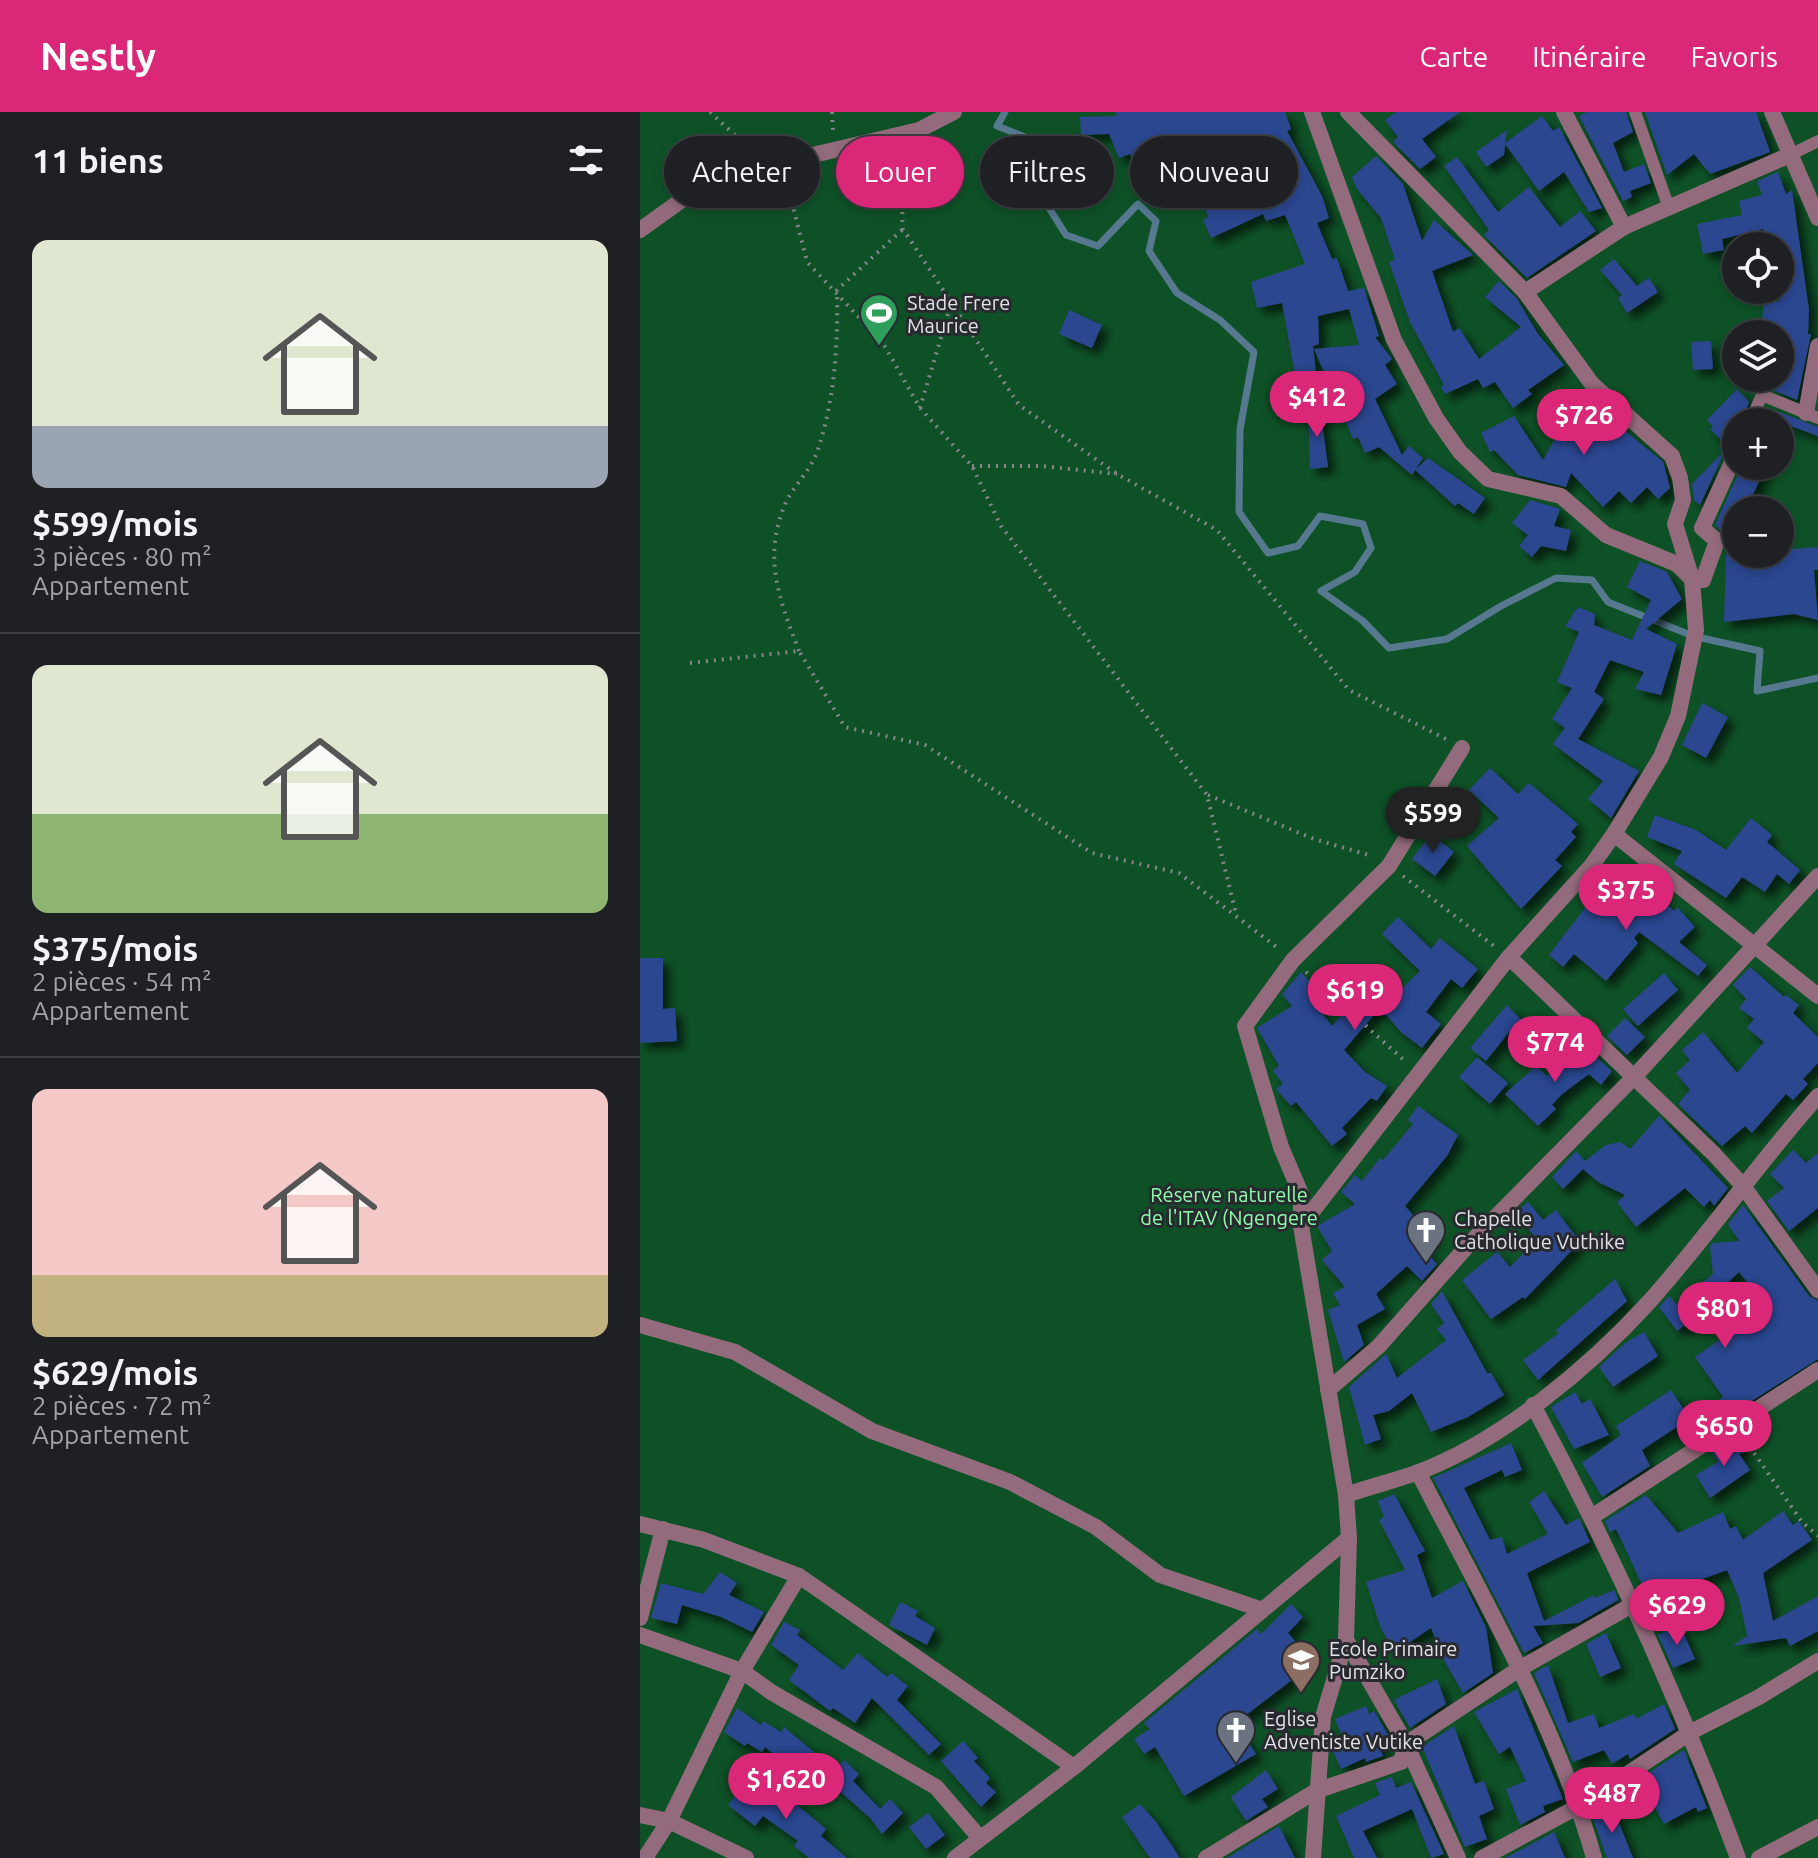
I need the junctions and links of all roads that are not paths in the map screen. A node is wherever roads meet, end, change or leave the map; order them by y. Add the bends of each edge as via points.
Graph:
1 (954, 112) edge
2 (1312, 112) edge
3 (1348, 112) edge
4 (1564, 112) edge
5 (1635, 112) edge
6 (1772, 112) edge
7 (1818, 141) edge
8 (1790, 155) junction
9 (1668, 205) junction
10 (1818, 218) edge
11 (1624, 227) junction
12 (640, 230) edge
13 (1525, 292) junction
14 (1818, 346) edge
15 (1756, 408) edge
16 (1812, 415) edge
17 (1724, 480) edge
18 (1692, 579) junction
19 (1462, 748) road end
20 (1614, 834) junction
21 (1818, 876) edge
22 (1752, 946) junction
23 (1509, 957) junction
24 (1818, 996) edge
25 (1635, 1076) junction
26 (1818, 1096) edge
27 (1743, 1186) junction
28 (1301, 1226) junction
29 (1818, 1290) edge
30 (640, 1325) edge
31 (1818, 1370) edge
32 (1328, 1390) junction
33 (1533, 1405) junction
34 (1418, 1472) junction
35 (1346, 1495) junction
36 (1593, 1516) junction
37 (640, 1524) edge
38 (663, 1529) junction
39 (1349, 1538) junction
40 (799, 1576) junction
41 (1632, 1605) junction
42 (1260, 1609) junction
43 (640, 1618) edge
44 (640, 1635) edge
45 (1346, 1640) junction
46 (1818, 1661) edge
47 (1519, 1669) junction
48 (742, 1671) junction
49 (1691, 1732) junction
50 (1406, 1744) junction
51 (1074, 1767) junction
52 (1316, 1791) junction
53 (1579, 1806) junction
54 (640, 1815) edge
55 (669, 1821) junction
56 (1818, 1827) edge
57 (979, 1837) junction
58 (645, 1858) edge
59 (746, 1858) edge
60 (955, 1858) edge
61 (1206, 1858) edge
62 (1313, 1858) edge
63 (1458, 1858) edge
64 (1482, 1858) edge
65 (1594, 1858) edge
66 (1738, 1858) edge
67 (1759, 1858) edge

1 - 12 street via 919,130 711,179
2 - 18 street via 1394,340 1460,452 1488,479 1561,496 1606,535 1677,564
3 - 13 street
4 - 11 street
5 - 9 lane
6 - 8 street
7 - 8 lane
8 - 9 street
8 - 10 street
9 - 11 street
11 - 13 street
13 - 18 street via 1592,384 1672,456 1683,500 1675,524
14 - 16 street
15 - 16 lane via 1762,395
17 - 18 street via 1702,528 1717,541 1703,580
18 - 20 street via 1696,630 1678,716 1661,757
19 - 28 street via 1389,866 1293,960 1245,1026 1281,1147 1301,1194
20 - 22 street
20 - 23 street
21 - 22 street
22 - 24 street
22 - 25 street
23 - 25 street
23 - 28 street
25 - 27 street
25 - 32 street via 1470,1243 1379,1346
26 - 27 street
27 - 29 street
27 - 33 street via 1648,1302 1588,1362
28 - 32 street
30 - 42 street via 735,1352 872,1431 1010,1482 1096,1527 1160,1575
31 - 36 street
32 - 35 street
33 - 34 street
33 - 36 street
34 - 35 street
34 - 47 street
35 - 39 street
36 - 41 street
37 - 38 street
38 - 40 street
38 - 43 street
39 - 42 street
39 - 45 street
40 - 48 street
40 - 51 street
41 - 47 street
41 - 49 street
42 - 51 street
44 - 48 street
45 - 50 street
45 - 52 street via 1323,1717
46 - 49 street
47 - 50 street
47 - 53 street
48 - 55 street
48 - 57 street via 936,1787
49 - 53 street
49 - 66 street
50 - 52 street via 1401,1762
50 - 63 street
51 - 57 street
52 - 61 street
52 - 62 street
53 - 64 street
53 - 65 street
54 - 55 street
55 - 58 street
55 - 59 street
56 - 67 street
57 - 60 street

